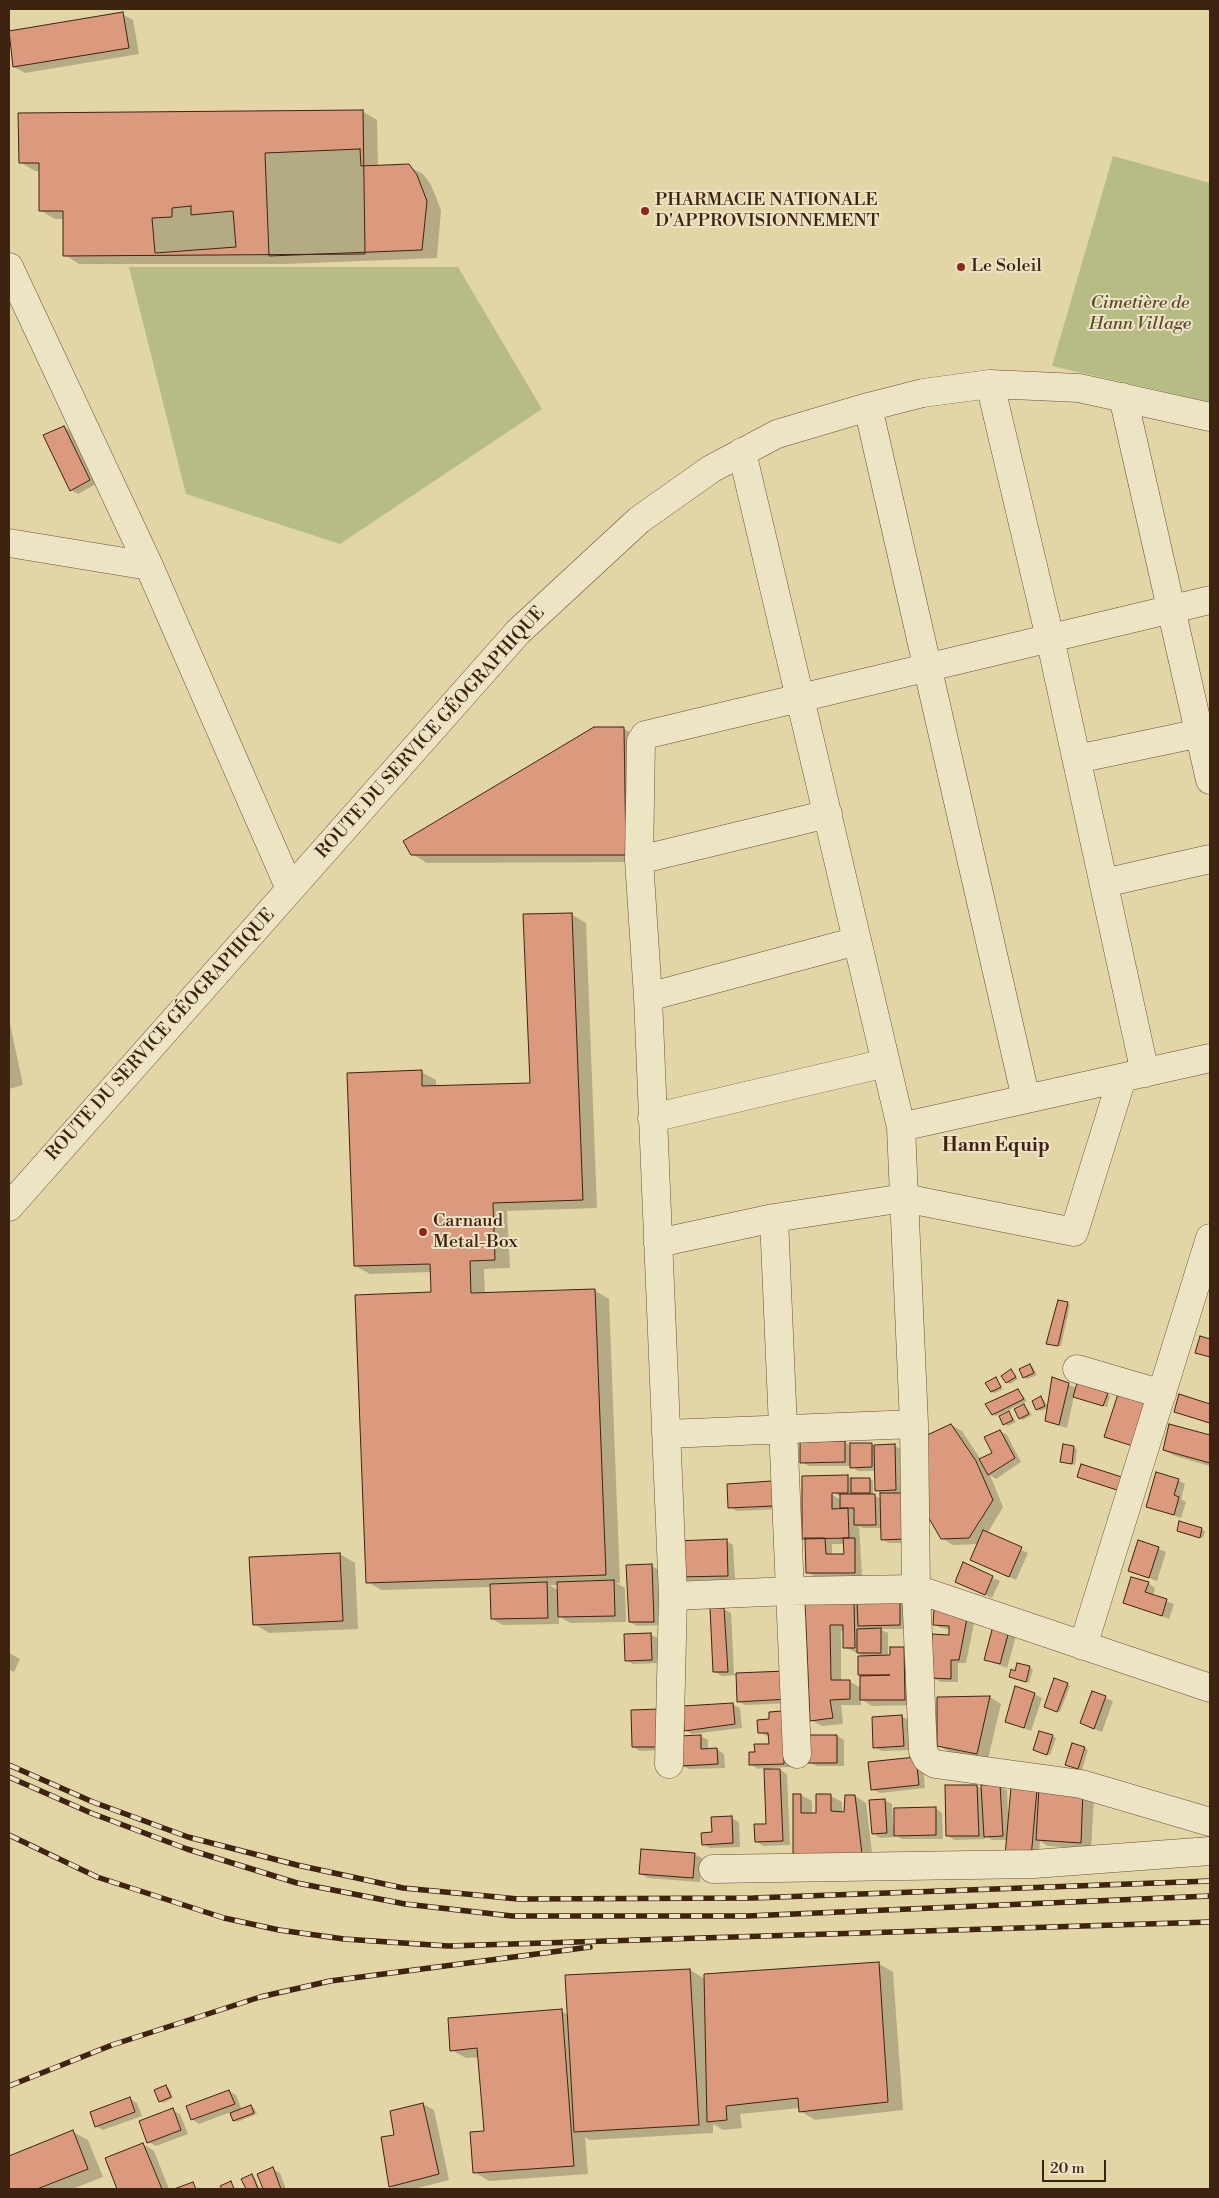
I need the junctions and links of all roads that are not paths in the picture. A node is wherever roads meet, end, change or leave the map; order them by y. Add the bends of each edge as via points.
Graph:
1 (9, 267) edge
2 (990, 384) junction
3 (1123, 397) junction
4 (868, 407) junction
5 (1210, 417) edge
6 (742, 452) junction
7 (9, 543) edge
8 (149, 566) junction
9 (1210, 600) edge
10 (1171, 609) junction
11 (1050, 638) junction
12 (928, 667) junction
13 (800, 698) junction
14 (1205, 732) edge
15 (1077, 759) junction
16 (1210, 780) edge
17 (828, 814) junction
18 (1210, 859) edge
19 (639, 860) junction
20 (1104, 883) junction
21 (290, 889) junction
22 (857, 941) junction
23 (648, 998) junction
24 (1210, 1058) edge
25 (886, 1063) junction
26 (1133, 1076) junction
27 (1026, 1100) junction
28 (652, 1118) junction
29 (901, 1127) junction
30 (904, 1198) junction
31 (9, 1207) edge
32 (774, 1218) junction
33 (1210, 1238) edge
34 (658, 1243) junction
35 (1077, 1369) dead end
36 (1162, 1394) junction
37 (914, 1424) junction
38 (783, 1429) junction
39 (666, 1434) junction
40 (916, 1589) junction
41 (790, 1591) junction
42 (673, 1596) junction
43 (1083, 1646) junction
44 (1210, 1688) edge
45 (797, 1754) dead end
46 (669, 1764) dead end
47 (1210, 1822) edge
48 (1210, 1851) edge
49 (714, 1868) dead end

1 - 8 street
2 - 3 street, ROUTE DU SERVICE GÉOGRAPHIQUE via 1079,388
2 - 4 street, ROUTE DU SERVICE GÉOGRAPHIQUE via 923,393
2 - 11 street
3 - 5 street, ROUTE DU SERVICE GÉOGRAPHIQUE
3 - 10 street
4 - 6 street, ROUTE DU SERVICE GÉOGRAPHIQUE via 777,434
4 - 12 street
6 - 13 street
6 - 21 street, ROUTE DU SERVICE GÉOGRAPHIQUE via 704,474 639,520 518,632
7 - 8 street
8 - 21 street
9 - 10 street
10 - 11 street
10 - 14 street
11 - 12 street
11 - 15 street
12 - 13 street
12 - 27 street
13 - 17 street
13 - 19 street via 645,735 640,748
14 - 15 street
14 - 16 street
15 - 20 street
17 - 19 street
17 - 22 street
18 - 20 street
19 - 23 street
20 - 26 street
21 - 31 street, ROUTE DU SERVICE GÉOGRAPHIQUE
22 - 23 street
22 - 25 street
23 - 28 street
24 - 26 street
25 - 28 street
25 - 29 street
26 - 27 street
26 - 30 street via 1074,1232
27 - 29 street
28 - 34 street
29 - 30 street
30 - 32 street
30 - 37 street
32 - 34 street
32 - 38 street
33 - 36 street
34 - 39 street
35 - 36 street
36 - 43 street
37 - 38 street
37 - 40 street
38 - 39 street
38 - 41 street
39 - 42 street
40 - 41 street
40 - 43 street
40 - 47 street via 926,1760 935,1764 1081,1784
41 - 42 street
41 - 45 street
42 - 46 street
43 - 44 street
48 - 49 street via 1034,1864

